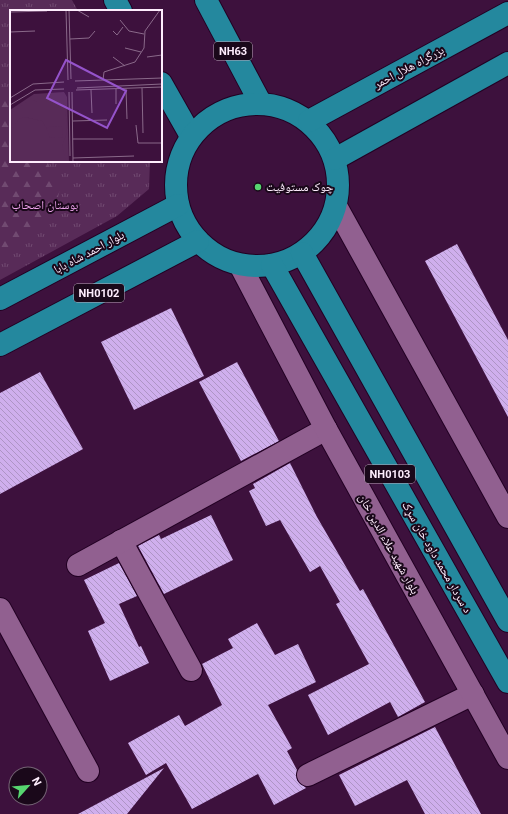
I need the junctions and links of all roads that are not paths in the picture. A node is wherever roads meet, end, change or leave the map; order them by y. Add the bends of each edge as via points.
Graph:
1 (115, 0) edge
2 (206, 0) edge
3 (120, 10) edge
4 (508, 14) edge
5 (508, 63) edge
6 (162, 84) edge
7 (260, 102) junction
8 (309, 121) junction
9 (191, 136) junction
10 (335, 159) junction
11 (178, 205) junction
12 (336, 206) junction
13 (198, 241) junction
14 (302, 254) junction
15 (240, 265) junction
16 (272, 266) junction
17 (0, 298) edge
18 (0, 344) edge
19 (326, 429) junction
20 (505, 505) edge
21 (121, 541) junction
22 (78, 565) dead end
23 (0, 609) edge
24 (508, 621) edge
25 (191, 670) dead end
26 (508, 682) edge
27 (473, 694) junction
28 (508, 758) edge
29 (88, 771) dead end
30 (308, 776) dead end

1 - 3 highway
2 - 7 highway, NH63
4 - 8 highway, بزرگراه هلال احمر
5 - 10 highway
6 - 9 highway
7 - 8 highway via 286,107
7 - 9 highway via 233,106 210,118
8 - 10 highway via 325,138
9 - 11 highway via 180,158 176,181
10 - 12 highway via 339,183
11 - 13 highway via 186,224
11 - 17 highway, بلوار احمد شاه بابا
12 - 14 highway via 326,229
12 - 20 street
13 - 15 highway via 217,256
13 - 18 highway, NH0102
14 - 16 highway
14 - 24 highway, NH0103
15 - 16 highway
15 - 19 street, بلوار شهید علاء الدین خان
16 - 26 highway, د سردار محمد داود خان سړک / NH0103
19 - 21 street
19 - 27 street, بلوار شهید علاء الدین خان
21 - 22 street
21 - 25 street
23 - 29 street
27 - 28 street, بلوار شهید علاء الدین خان
27 - 30 street

